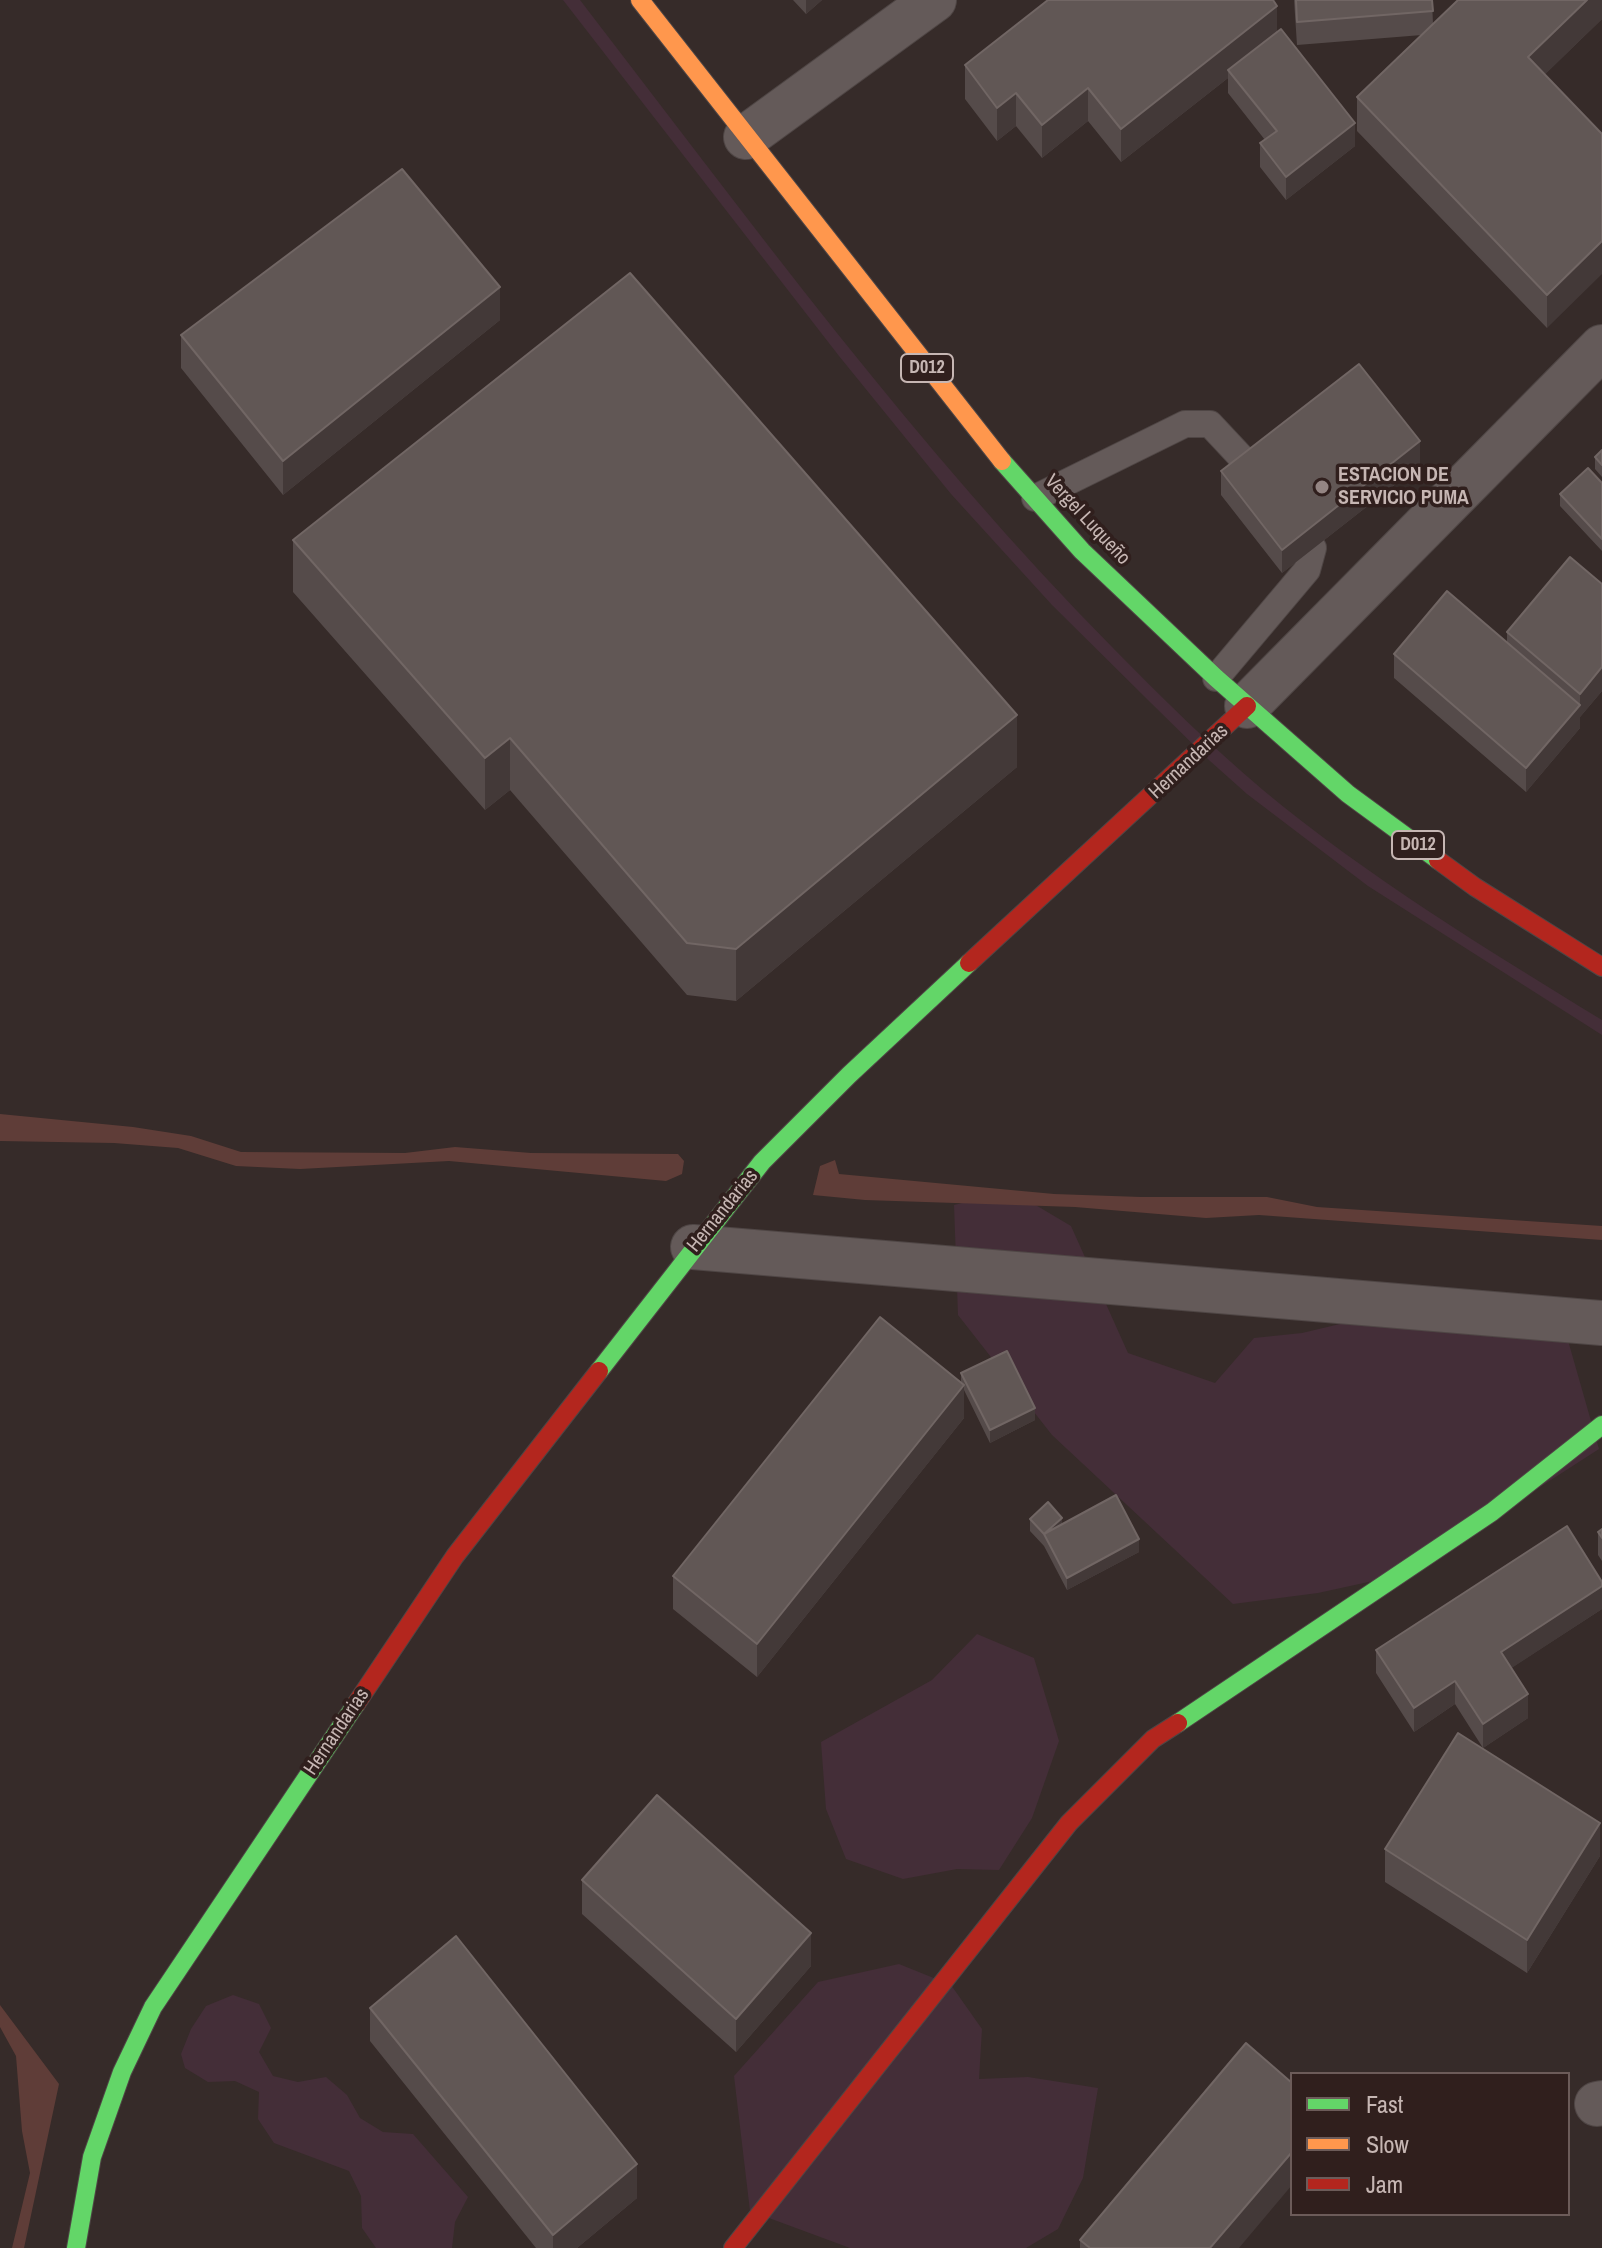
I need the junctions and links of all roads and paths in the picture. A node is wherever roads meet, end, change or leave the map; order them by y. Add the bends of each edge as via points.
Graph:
1 (640, 0) edge
2 (934, 0) edge
3 (746, 137) junction
4 (1602, 347) edge
5 (1254, 471) edge
6 (1035, 498) junction
7 (1313, 548) edge
8 (1232, 692) junction
9 (1602, 967) edge
10 (693, 1247) junction
11 (1602, 1323) edge
12 (1602, 1425) edge
13 (76, 2248) edge
14 (733, 2248) edge

1 - 3 street, Vergel Luqueño / D012
2 - 3 street
3 - 6 street, Vergel Luqueño / D012
4 - 8 street, Hernandarias
5 - 6 lane via 1210,424 1185,424
6 - 8 street, Vergel Luqueño / D012 via 1082,551
7 - 8 lane via 1307,570
8 - 9 street, Vergel Luqueño / D012 via 1348,794 1475,887
8 - 10 street, Hernandarias via 762,1162
10 - 11 street
10 - 13 street, Hernandarias via 455,1556 153,2007 122,2072 92,2157
12 - 14 street via 1492,1512 1153,1739 1069,1823

